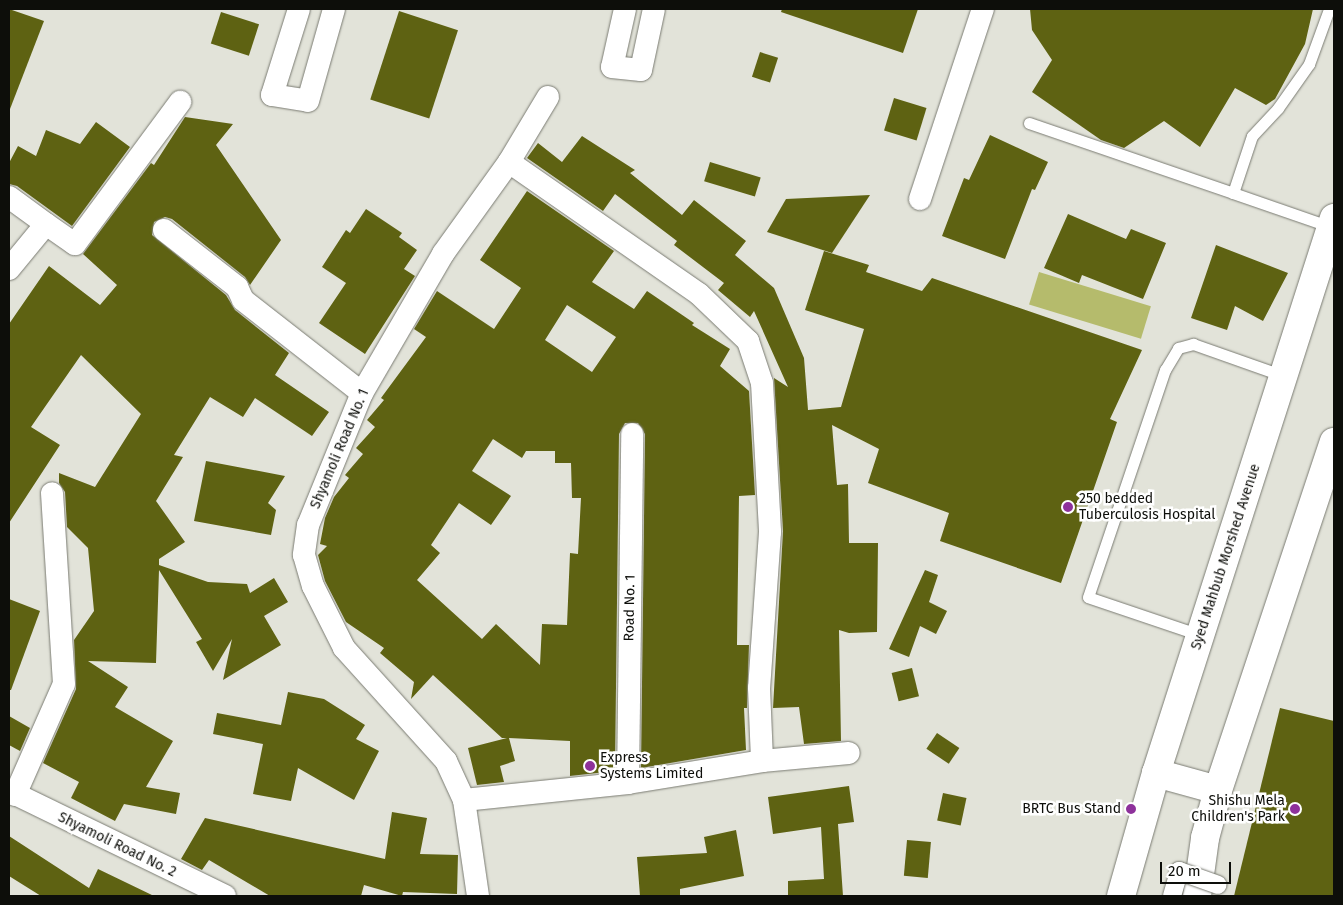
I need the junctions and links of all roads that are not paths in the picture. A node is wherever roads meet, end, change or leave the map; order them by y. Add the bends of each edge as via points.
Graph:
1 (299, 9) edge
2 (334, 9) edge
3 (625, 9) edge
4 (654, 9) edge
5 (983, 9) edge
6 (1329, 9) edge
7 (548, 97) dead end
8 (180, 102) dead end
9 (1029, 123) dead end
10 (508, 162) junction
11 (1233, 193) junction
12 (9, 196) edge
13 (920, 199) dead end
14 (1333, 222) edge
15 (46, 224) junction
16 (164, 230) dead end
17 (9, 269) edge
18 (1284, 376) junction
19 (362, 393) junction
20 (632, 434) dead end
21 (1334, 442) edge
22 (52, 493) dead end
23 (1201, 635) junction
24 (849, 753) dead end
25 (762, 761) junction
26 (1156, 773) junction
27 (628, 783) junction
28 (1218, 790) junction
29 (12, 793) edge
30 (464, 800) junction
31 (1208, 891) edge
32 (225, 896) edge
33 (478, 896) edge
34 (1121, 896) edge
35 (1172, 896) edge

1 - 2 street via 272,94 308,102
3 - 4 street via 612,68 641,70
5 - 13 street
6 - 11 lane via 1308,64 1278,108 1252,136
7 - 10 street, Shyamoli Road No. 1
8 - 15 street via 75,244
9 - 11 lane
10 - 19 street, Shyamoli Road No. 1 via 443,254
10 - 25 street via 699,294 748,342 762,383 770,532 759,688
11 - 14 lane
12 - 15 street
14 - 18 main road, Syed Mahbub Morshed Avenue
15 - 17 street
16 - 19 street via 237,287 243,300
18 - 23 main road, Syed Mahbub Morshed Avenue
18 - 23 lane via 1193,344 1178,348 1166,370 1088,597
19 - 30 street, Shyamoli Road No. 1 via 308,525 304,555 314,586 344,648 446,761
20 - 27 street, Road No. 1
21 - 28 main road
22 - 29 street via 64,684
23 - 26 main road, Syed Mahbub Morshed Avenue
24 - 25 street
25 - 27 street
26 - 28 main road
26 - 34 main road, Syed Mahbub Morshed Avenue
27 - 30 street
28 - 31 main road via 1205,838
29 - 32 street, Shyamoli Road No. 2
30 - 33 street, Shyamoli Road No. 1
31 - 35 street, bridge via 1179,871

